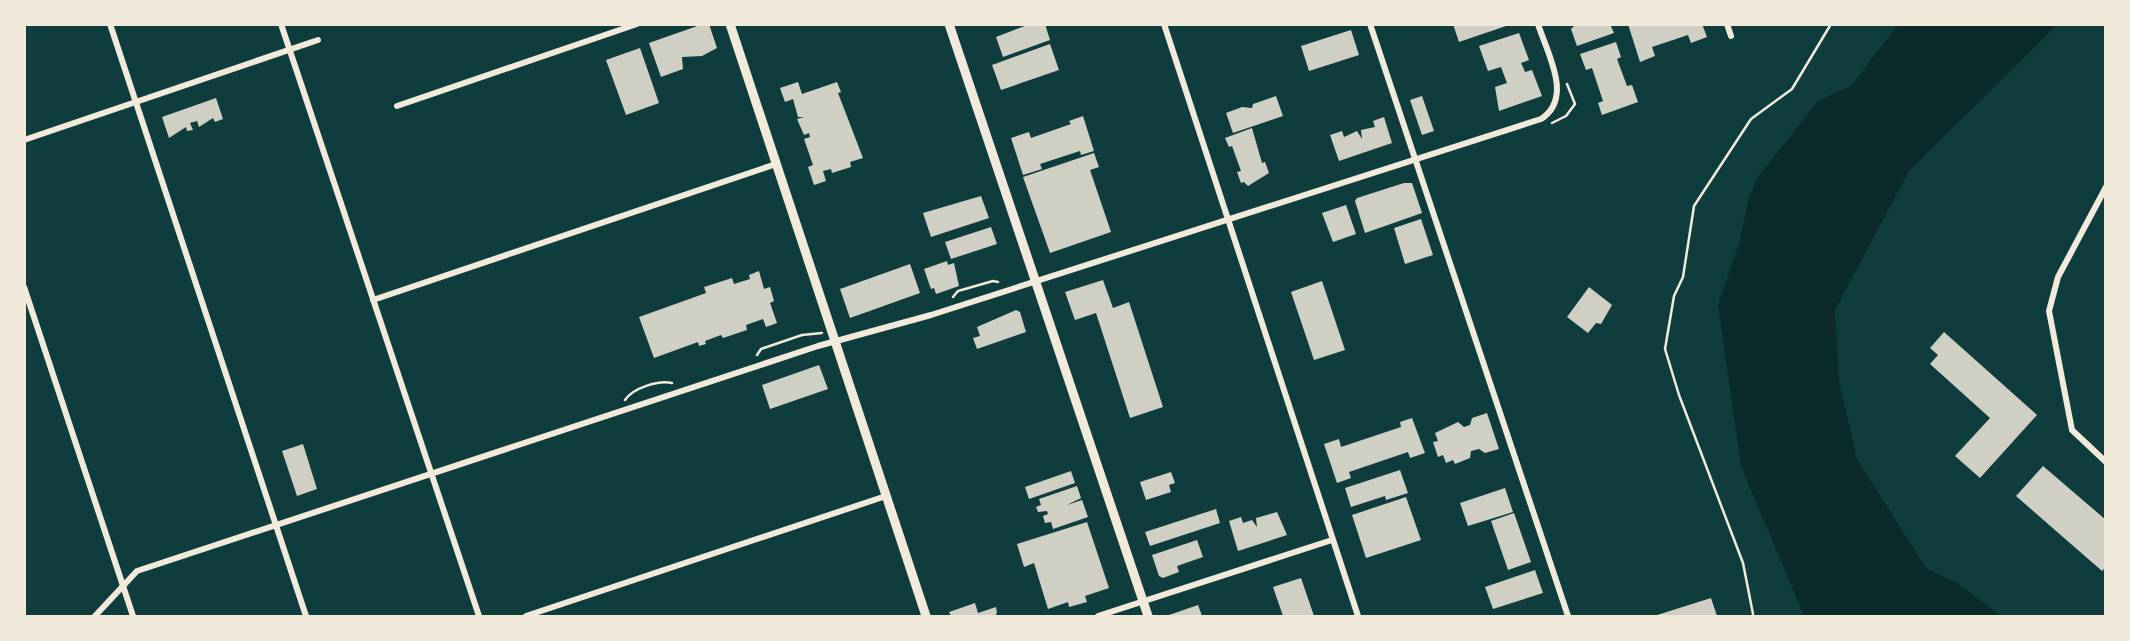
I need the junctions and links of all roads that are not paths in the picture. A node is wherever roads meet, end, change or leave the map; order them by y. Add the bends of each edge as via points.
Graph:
1 (110, 24) edge
2 (281, 24) edge
3 (637, 24) edge
4 (730, 24) edge
5 (949, 24) edge
6 (1164, 24) edge
7 (1370, 24) edge
8 (1538, 24) edge
9 (1727, 24) edge
10 (1731, 36) dead end
11 (318, 40) dead end
12 (290, 50) junction
13 (136, 102) junction
14 (397, 106) dead end
15 (24, 140) edge
16 (1416, 160) junction
17 (776, 164) junction
18 (2105, 187) edge
19 (1228, 220) junction
20 (1036, 281) junction
21 (24, 287) edge
22 (373, 300) junction
23 (836, 342) junction
24 (2105, 462) edge
25 (432, 475) junction
26 (886, 496) junction
27 (276, 526) junction
28 (1332, 540) junction
29 (123, 585) junction
30 (1144, 601) junction
31 (94, 617) edge
32 (133, 617) edge
33 (306, 617) edge
34 (479, 617) edge
35 (526, 617) edge
36 (926, 617) edge
37 (1098, 617) edge
38 (1148, 617) edge
39 (1358, 617) edge
40 (1568, 617) edge

1 - 13 street
2 - 12 street
3 - 14 street
4 - 17 main road
5 - 20 main road
6 - 19 street
7 - 16 street
8 - 16 street via 1557,81 1553,108 1541,119
9 - 10 street
11 - 12 street
12 - 13 street
12 - 22 street
13 - 15 street
13 - 27 street
16 - 19 street
16 - 40 street
17 - 22 street
17 - 23 main road
18 - 24 street via 2058,277 2049,311 2072,430
19 - 20 street
19 - 28 street
20 - 23 street
20 - 30 main road
21 - 29 street
22 - 25 street
23 - 25 street
23 - 26 main road
25 - 27 street
25 - 34 street
26 - 35 street
26 - 36 main road
27 - 29 street via 135,572
27 - 33 street
28 - 30 street
28 - 39 street
29 - 31 street
29 - 32 street
30 - 37 street
30 - 38 main road

